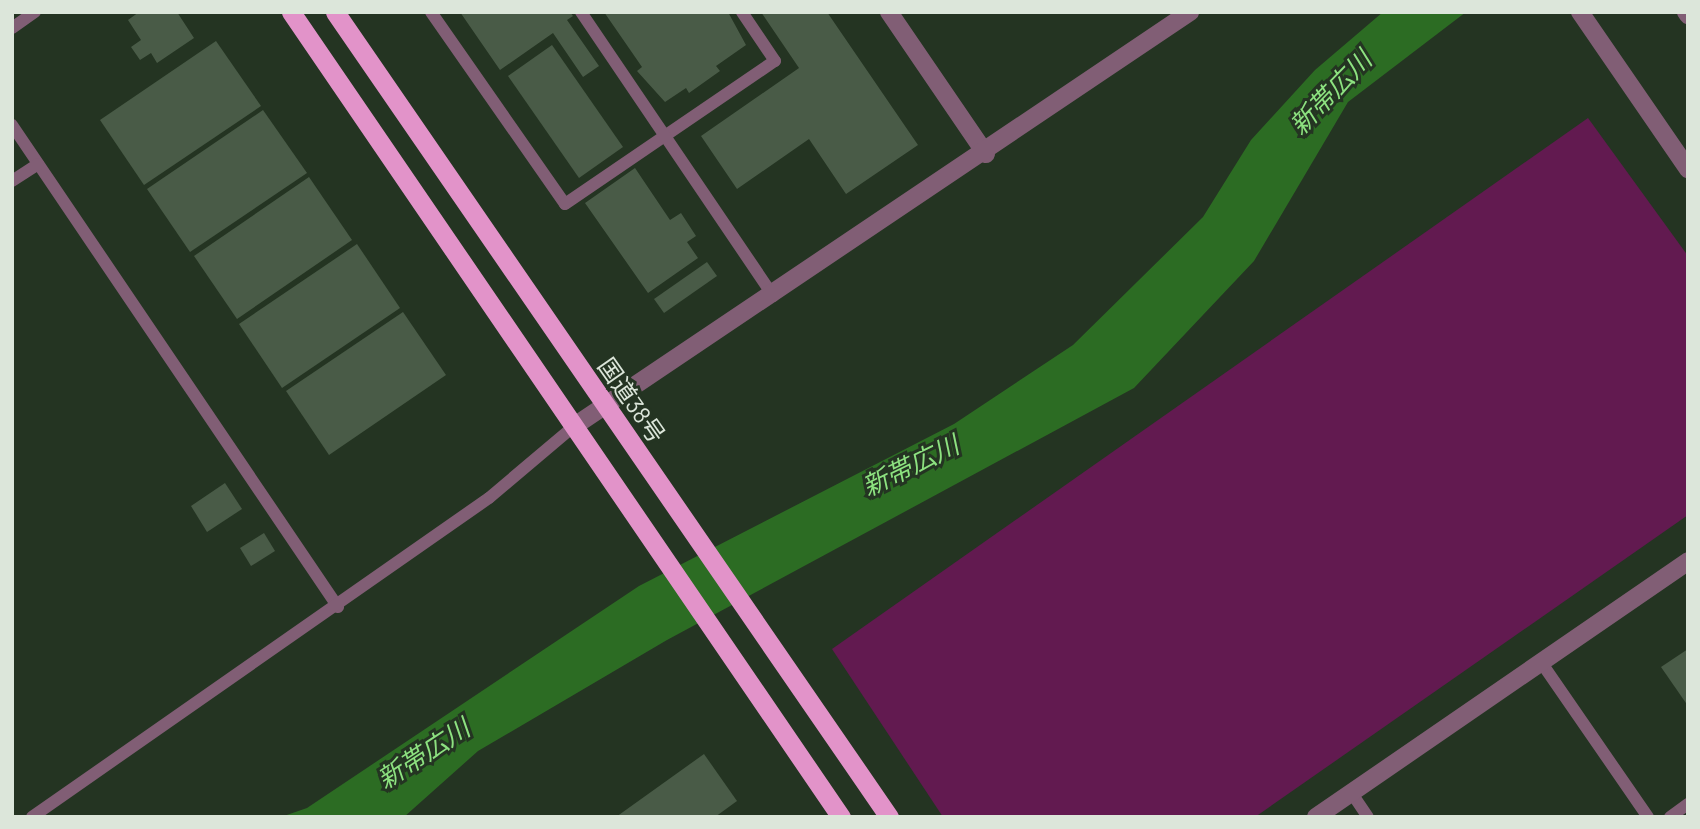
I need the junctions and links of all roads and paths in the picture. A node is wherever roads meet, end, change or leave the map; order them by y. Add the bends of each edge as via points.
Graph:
1 (35, 12) edge
2 (290, 12) edge
3 (335, 12) edge
4 (431, 12) edge
5 (581, 12) edge
6 (742, 12) edge
7 (889, 12) edge
8 (1190, 12) edge
9 (1580, 12) edge
10 (12, 28) edge
11 (12, 125) edge
12 (664, 134) junction
13 (986, 153) junction
14 (38, 164) junction
15 (1688, 169) edge
16 (12, 181) edge
17 (773, 296) junction
18 (606, 406) junction
19 (573, 427) junction
20 (1688, 561) edge
21 (338, 607) junction
22 (1541, 662) junction
23 (1352, 792) junction
24 (1688, 804) edge
25 (32, 817) edge
26 (841, 817) edge
27 (889, 817) edge
28 (1316, 817) edge
29 (1368, 817) edge
30 (1648, 817) edge
31 (1670, 817) edge

1 - 10 lane
2 - 19 highway
3 - 18 highway, 国道38号
4 - 12 lane via 565,204
5 - 12 lane
6 - 12 lane via 775,61
7 - 13 street
8 - 13 street
9 - 15 street
11 - 14 lane
12 - 17 lane
13 - 17 street
14 - 16 lane
14 - 21 lane
17 - 18 street
18 - 19 street
18 - 27 highway, 国道38号
19 - 21 lane via 489,498
19 - 26 highway
20 - 22 street
21 - 25 lane
22 - 23 street
22 - 30 lane
23 - 28 street
23 - 29 lane
24 - 31 lane

